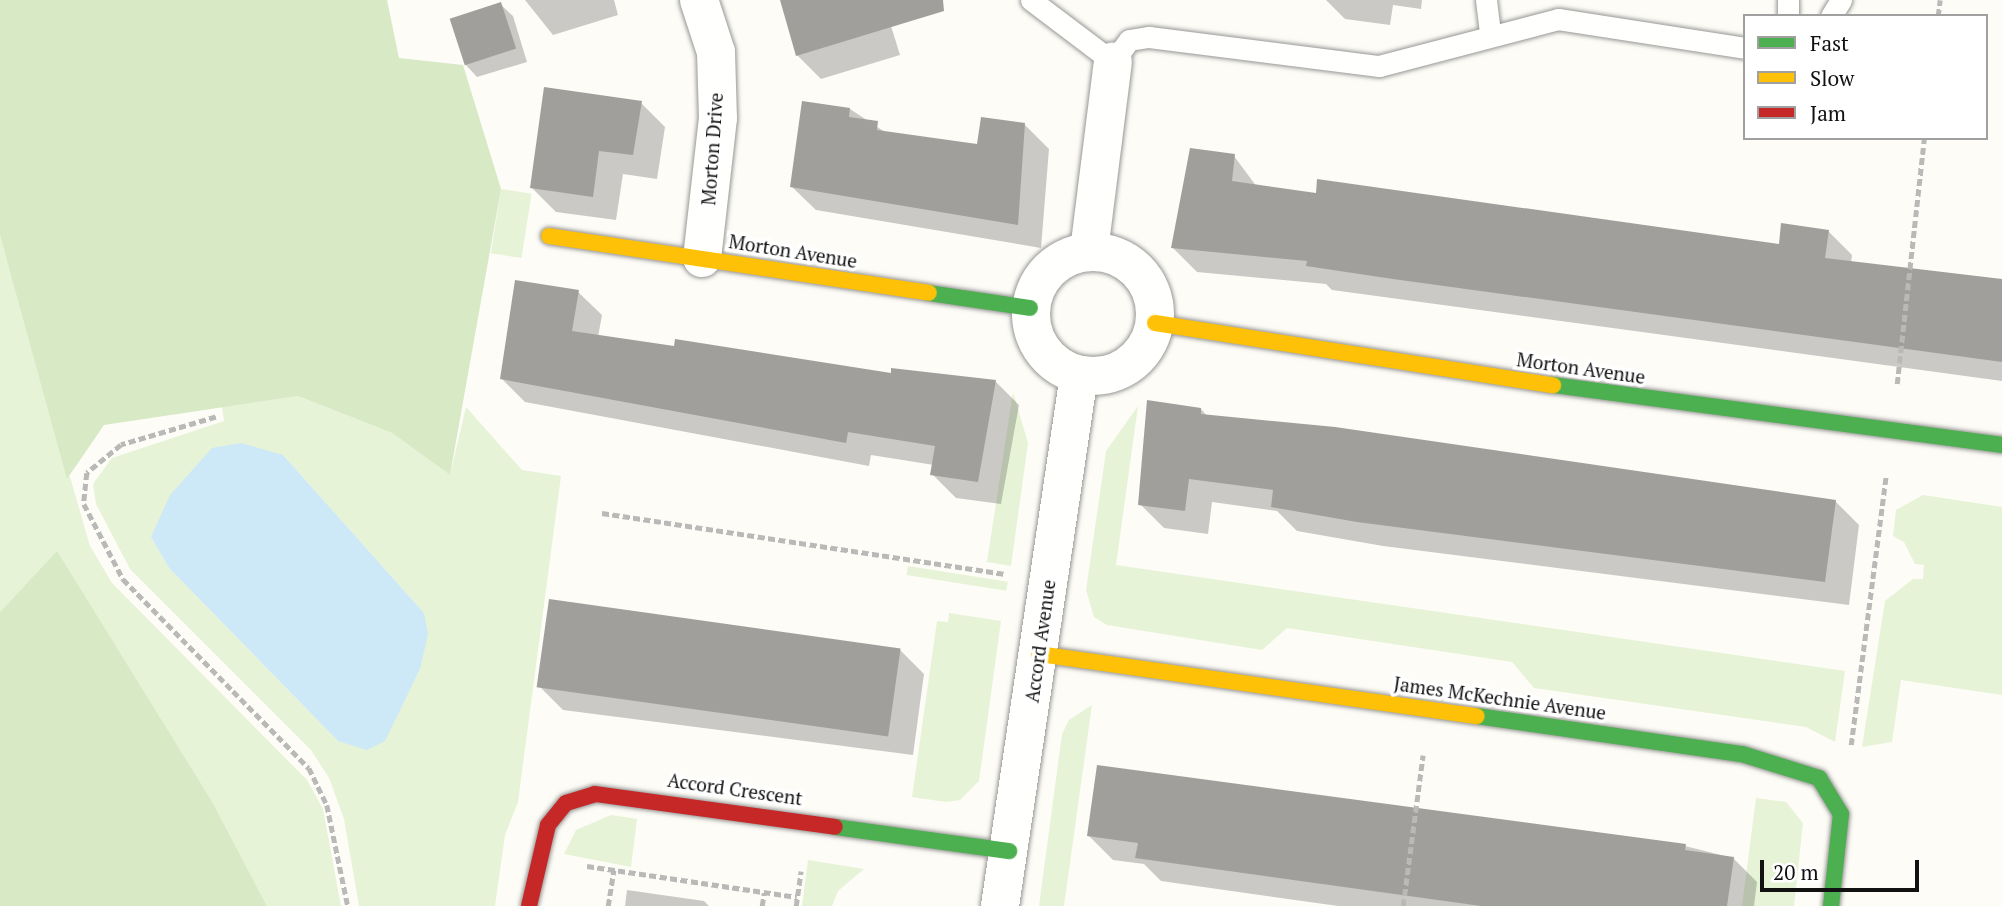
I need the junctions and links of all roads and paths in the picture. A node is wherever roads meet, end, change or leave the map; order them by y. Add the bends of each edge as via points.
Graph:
1 (699, 0) edge
2 (1031, 0) edge
3 (1486, 0) edge
4 (1490, 32) junction
5 (1743, 48) edge
6 (1113, 62) junction
7 (1924, 140) edge
8 (549, 236) dead end
9 (1088, 251) junction
10 (702, 258) junction
11 (1030, 308) junction
12 (1155, 323) junction
13 (1079, 375) junction
14 (216, 417) dead end
15 (1892, 430) junction
16 (2002, 445) edge
17 (602, 513) dead end
18 (1049, 582) junction
19 (1039, 654) junction
20 (1430, 709) junction
21 (1842, 814) junction
22 (1009, 851) junction
23 (536, 859) junction
24 (614, 870) junction
25 (764, 892) junction
26 (797, 897) dead end
27 (348, 906) edge
28 (529, 906) edge
29 (608, 906) edge
30 (762, 906) edge
31 (1000, 906) edge
32 (1403, 906) edge
33 (1831, 906) edge

1 - 10 street, Morton Drive via 716,52 718,118
2 - 6 lane
3 - 4 lane
4 - 5 lane via 1558,19
4 - 6 lane via 1379,66 1149,37 1129,40
6 - 9 street
7 - 15 path
8 - 10 street, Morton Avenue
9 - 11 street via 1050,269
9 - 12 street via 1130,263 1146,279
10 - 11 street, Morton Avenue
11 - 13 street via 1037,343 1062,369
12 - 13 street via 1149,343 1128,366 1100,377
12 - 15 street, Morton Avenue
13 - 18 street, Accord Avenue
14 - 27 path via 121,446 86,473 84,504 123,579 309,768 327,805
15 - 16 street, Morton Avenue
15 - 21 path
17 - 18 path
18 - 19 street, Accord Avenue
19 - 20 street, James McKechnie Avenue
19 - 22 street, Accord Avenue
20 - 21 street, James McKechnie Avenue via 1742,754 1819,778
20 - 32 path
21 - 33 street
22 - 23 street, Accord Crescent via 596,794 566,803 548,825
22 - 31 street, Accord Avenue
23 - 24 path
23 - 28 street, Accord Crescent
24 - 25 path
24 - 29 path
25 - 26 path
25 - 30 path

